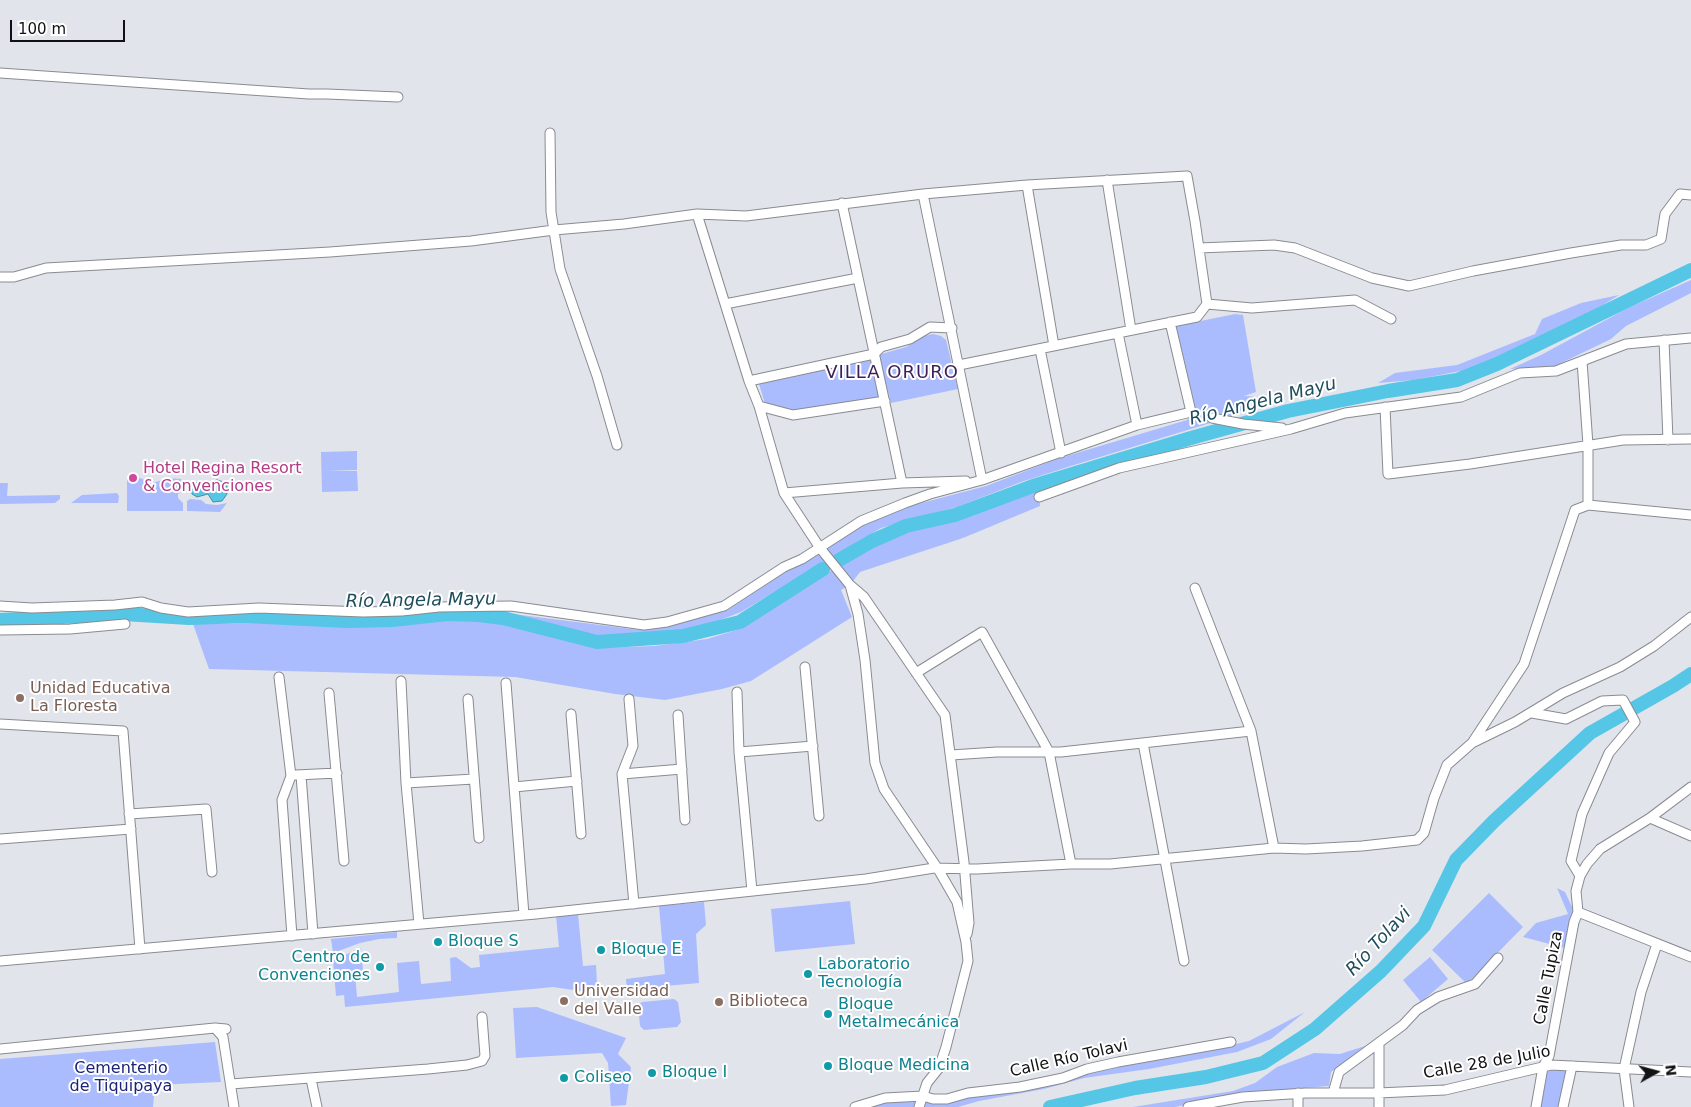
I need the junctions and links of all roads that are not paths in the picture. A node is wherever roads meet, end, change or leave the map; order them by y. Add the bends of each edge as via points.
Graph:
1 (0, 74) edge
2 (398, 97) dead end
3 (550, 132) dead end
4 (1106, 180) junction
5 (1027, 186) junction
6 (923, 194) junction
7 (1691, 195) edge
8 (842, 203) junction
9 (697, 214) junction
10 (554, 230) junction
11 (1199, 248) junction
12 (0, 277) edge
13 (858, 278) junction
14 (725, 304) junction
15 (1207, 304) junction
16 (1391, 320) dead end
17 (1170, 322) junction
18 (952, 328) junction
19 (1131, 330) junction
20 (1118, 333) junction
21 (1691, 338) edge
22 (1664, 340) junction
23 (1054, 346) junction
24 (1040, 349) junction
25 (874, 354) junction
26 (1582, 361) junction
27 (960, 365) junction
28 (749, 381) junction
29 (885, 401) junction
30 (759, 406) junction
31 (1385, 407) junction
32 (1212, 418) dead end
33 (1137, 425) junction
34 (1291, 429) junction
35 (1691, 439) edge
36 (1668, 440) junction
37 (617, 445) dead end
38 (1588, 445) junction
39 (1061, 453) junction
40 (982, 480) junction
41 (902, 483) junction
42 (784, 493) junction
43 (1039, 497) dead end
44 (1588, 505) junction
45 (1691, 515) edge
46 (820, 548) junction
47 (850, 585) junction
48 (1195, 588) dead end
49 (0, 606) edge
50 (1691, 617) edge
51 (125, 624) dead end
52 (0, 630) edge
53 (805, 667) dead end
54 (916, 673) junction
55 (279, 677) dead end
56 (401, 681) dead end
57 (506, 683) dead end
58 (737, 692) dead end
59 (329, 693) dead end
60 (468, 699) dead end
61 (629, 699) dead end
62 (1532, 712) junction
63 (571, 714) dead end
64 (678, 716) dead end
65 (0, 724) edge
66 (1251, 731) junction
67 (1143, 743) junction
68 (1472, 743) junction
69 (813, 746) junction
70 (739, 752) junction
71 (1049, 752) junction
72 (951, 755) junction
73 (682, 769) junction
74 (337, 773) junction
75 (622, 774) junction
76 (301, 775) junction
77 (291, 776) junction
78 (474, 778) junction
79 (577, 781) junction
80 (406, 783) junction
81 (514, 787) junction
82 (1691, 787) edge
83 (130, 814) junction
84 (819, 816) dead end
85 (1650, 818) junction
86 (685, 820) dead end
87 (130, 830) junction
88 (581, 834) dead end
89 (1691, 836) edge
90 (479, 838) dead end
91 (0, 840) edge
92 (1274, 848) junction
93 (1164, 859) junction
94 (344, 861) dead end
95 (1071, 864) junction
96 (938, 868) junction
97 (965, 869) junction
98 (212, 872) dead end
99 (1580, 876) junction
100 (752, 891) junction
101 (634, 904) junction
102 (1578, 912) junction
103 (524, 915) junction
104 (418, 924) junction
105 (313, 934) junction
106 (292, 936) junction
107 (966, 942) junction
108 (1657, 944) junction
109 (140, 949) junction
110 (1691, 957) edge
111 (1498, 958) dead end
112 (0, 961) edge
113 (1184, 961) dead end
114 (482, 1017) dead end
115 (226, 1026) dead end
116 (215, 1028) junction
117 (1231, 1042) dead end
118 (1378, 1044) junction
119 (0, 1049) edge
120 (1572, 1066) junction
121 (1543, 1067) junction
122 (1624, 1069) junction
123 (1691, 1072) edge
124 (311, 1079) junction
125 (231, 1084) junction
126 (1298, 1093) junction
127 (1333, 1093) junction
128 (1378, 1093) junction
129 (923, 1096) junction
130 (1220, 1104) edge
131 (234, 1107) edge
132 (317, 1107) edge
133 (855, 1107) edge
134 (919, 1107) edge
135 (1188, 1107) edge
136 (1298, 1107) edge
137 (1379, 1107) edge
138 (1536, 1107) edge
139 (1563, 1107) edge
140 (1629, 1107) edge

1 - 2 street
3 - 10 street via 550,212
4 - 5 street
4 - 11 street via 1186,176
4 - 19 street
5 - 6 street
5 - 23 street
6 - 8 street
6 - 18 street
7 - 11 street via 1680,194 1665,214 1661,239 1646,245 1571,252 1409,286 1372,278 1295,248 1274,245
8 - 9 street via 746,216
8 - 13 street
9 - 10 street
9 - 14 street
10 - 12 street via 472,241 339,251 46,268 14,277
10 - 37 street via 560,269
11 - 15 street
13 - 14 street
13 - 25 street
14 - 28 street
15 - 16 street via 1252,308 1355,300
15 - 17 street via 1197,317
17 - 19 street
17 - 33 street via 1191,412
18 - 25 street via 930,328 910,339 881,347
18 - 27 street
19 - 20 street
20 - 23 street
20 - 33 street
21 - 22 street
22 - 26 street via 1626,344
22 - 36 street
23 - 24 street
24 - 27 street
24 - 39 street
25 - 28 street
25 - 29 street
26 - 31 street via 1556,371 1520,373 1461,397
26 - 38 street
27 - 40 street
28 - 30 street
29 - 30 street via 793,415
29 - 41 street
30 - 42 street
31 - 34 street via 1345,413
31 - 38 street via 1388,474
32 - 34 street
33 - 39 street
34 - 43 street via 1119,468
35 - 36 street
36 - 38 street via 1622,440
38 - 44 street
39 - 40 street
40 - 41 street
40 - 46 street via 930,494 861,521
41 - 42 street
42 - 46 street
44 - 45 street
44 - 68 street via 1575,510 1524,664
46 - 47 street
46 - 49 street via 724,606 644,625 511,606 439,607 402,612 259,608 188,612 142,602 32,608
47 - 54 street via 864,597
47 - 96 street via 865,660 875,763 884,789
48 - 66 street
50 - 62 street via 1620,667
51 - 52 street
53 - 69 street
54 - 71 street via 982,632
54 - 72 street via 946,715
55 - 77 street
56 - 80 street
57 - 81 street
58 - 70 street
59 - 74 street
60 - 78 street
61 - 75 street via 633,746
62 - 68 street
62 - 99 street via 1566,719 1602,701 1623,700 1635,722 1609,753 1582,814 1571,861
63 - 79 street
64 - 73 street
65 - 83 street via 123,731
66 - 67 street
66 - 92 street
67 - 71 street
67 - 93 street
68 - 92 street via 1447,766 1424,833 1417,840 1362,846
69 - 70 street
69 - 84 street
70 - 100 street
71 - 72 street
71 - 95 street
72 - 97 street
73 - 75 street
73 - 86 street
74 - 76 street
74 - 94 street
75 - 101 street
76 - 77 street
76 - 105 street
77 - 106 street via 282,800
78 - 80 street
78 - 90 street
79 - 81 street
79 - 88 street
80 - 104 street
81 - 103 street
82 - 85 street
83 - 87 street
83 - 98 street via 206,809
85 - 89 street
85 - 99 street via 1600,849
87 - 91 street
87 - 109 street
92 - 93 street
93 - 95 street
93 - 113 street
95 - 97 street
96 - 97 street
96 - 100 street
96 - 107 street via 958,902
97 - 107 street
99 - 102 street, Calle Tupiza via 1576,890
100 - 101 street
101 - 103 street
102 - 108 street
102 - 121 street, Calle Tupiza via 1549,1056
103 - 104 street
104 - 105 street
105 - 106 street
106 - 109 street
107 - 129 street via 968,961 946,1047 939,1068
108 - 110 street
108 - 122 street via 1641,992
109 - 112 street
111 - 118 street via 1475,984 1438,997 1417,1010
114 - 124 street via 485,1056 482,1061
115 - 116 street
116 - 119 street
116 - 125 street via 223,1037
117 - 129 street, Calle Río Tolavi via 1128,1060 1020,1087 977,1091 947,1099
118 - 127 street via 1339,1072
118 - 128 street
120 - 121 street, Calle 28 de Julio via 1551,1064
120 - 122 street, Calle 28 de Julio
120 - 139 street
121 - 128 street, Calle 28 de Julio via 1445,1090
121 - 138 street, Calle Tupiza
122 - 123 street, Calle 28 de Julio
122 - 140 street
124 - 125 street
124 - 132 street
125 - 131 street
126 - 127 street
126 - 130 street via 1243,1097
126 - 136 street
127 - 128 street
128 - 137 street
129 - 133 street, Calle Río Tolavi via 885,1098
129 - 134 street
130 - 135 street

